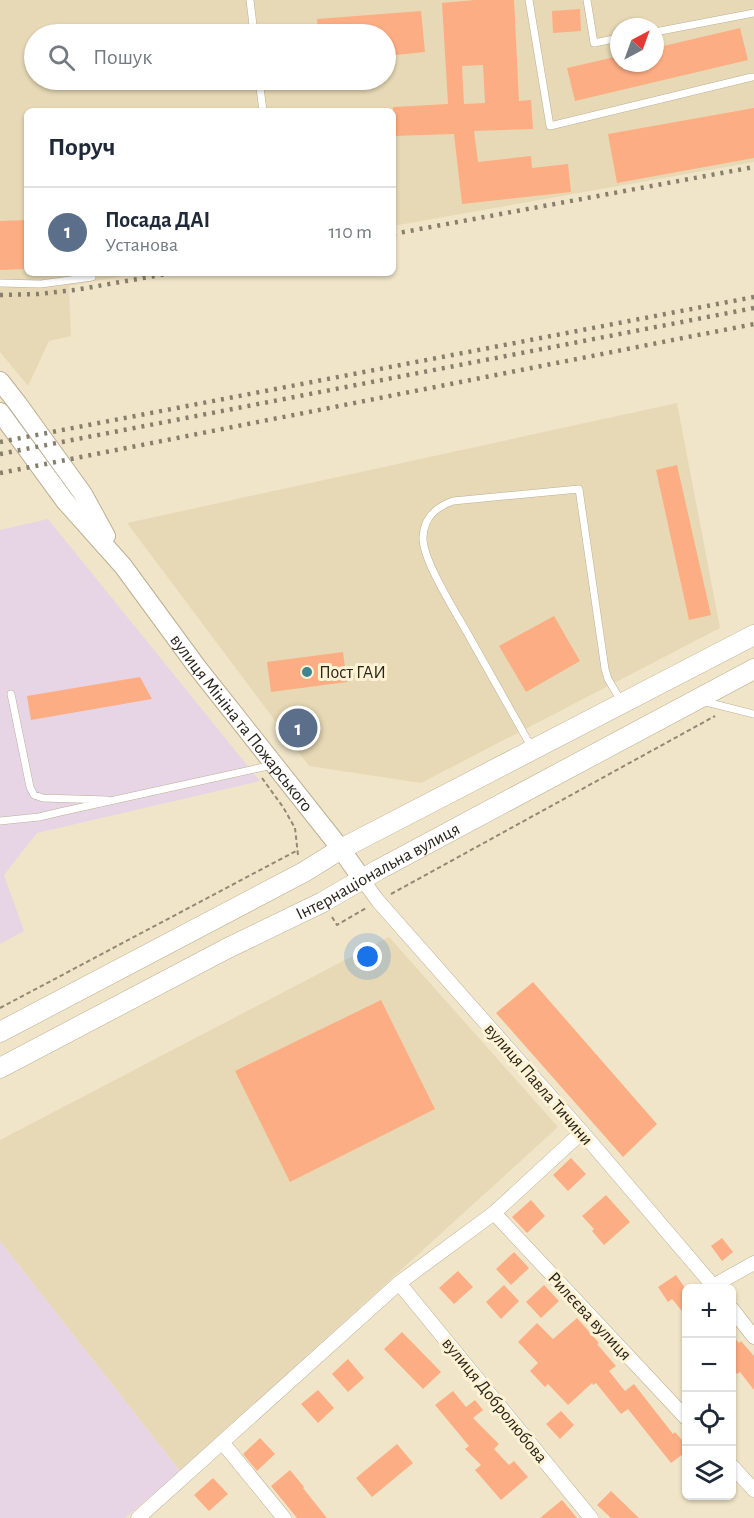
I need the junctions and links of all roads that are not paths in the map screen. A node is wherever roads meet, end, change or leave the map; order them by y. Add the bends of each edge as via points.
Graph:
1 (250, 0) edge
2 (529, 0) edge
3 (587, 0) edge
4 (754, 13) edge
5 (253, 24) edge
6 (664, 30) edge
7 (610, 40) edge
8 (753, 77) edge
9 (260, 90) edge
10 (263, 108) edge
11 (92, 277) dead end
12 (0, 283) edge
13 (41, 284) junction
14 (38, 294) dead end
15 (0, 381) edge
16 (0, 412) edge
17 (123, 566) junction
18 (754, 635) edge
19 (754, 669) edge
20 (11, 694) dead end
21 (697, 700) junction
22 (622, 704) junction
23 (754, 714) edge
24 (533, 750) junction
25 (273, 765) junction
26 (120, 800) junction
27 (0, 821) edge
28 (341, 849) junction
29 (362, 879) junction
30 (0, 1032) edge
31 (0, 1068) edge
32 (582, 1132) junction
33 (494, 1214) junction
34 (754, 1263) edge
35 (399, 1283) junction
36 (711, 1284) edge
37 (719, 1284) edge
38 (736, 1314) edge
39 (754, 1337) edge
40 (682, 1413) edge
41 (222, 1442) junction
42 (736, 1470) edge
43 (754, 1490) edge
44 (138, 1518) edge
45 (284, 1518) edge
46 (591, 1518) edge

1 - 5 lane
2 - 8 lane via 550,126
3 - 7 lane via 594,43
4 - 6 lane
9 - 10 lane
11 - 13 lane
12 - 13 lane
13 - 14 lane
15 - 17 street, вулиця Мініна та Пожарського via 83,494
16 - 17 street, вулиця Мініна та Пожарського via 65,501
17 - 25 street, вулиця Мініна та Пожарського
18 - 22 main road, Інтернаціональна вулиця
19 - 21 main road, Інтернаціональна вулиця
20 - 26 lane via 34,795
21 - 23 lane
21 - 29 main road, Інтернаціональна вулиця
22 - 24 main road, Інтернаціональна вулиця
22 - 24 lane via 605,669 579,489 453,501 434,510 423,536 424,549
24 - 28 main road, Інтернаціональна вулиця
25 - 26 lane
25 - 28 street, вулиця Мініна та Пожарського
26 - 27 lane
28 - 29 street, вулиця Мініна та Пожарського
28 - 30 main road, Інтернаціональна вулиця
29 - 31 main road, Інтернаціональна вулиця
29 - 32 street, вулиця Павла Тичини
32 - 33 street
32 - 36 street, вулиця Павла Тичини
33 - 35 street
33 - 40 street, Рилєєва вулиця
34 - 37 street
35 - 41 street
35 - 46 street, вулиця Добролюбова
38 - 39 street
41 - 44 street
41 - 45 street
42 - 43 street

